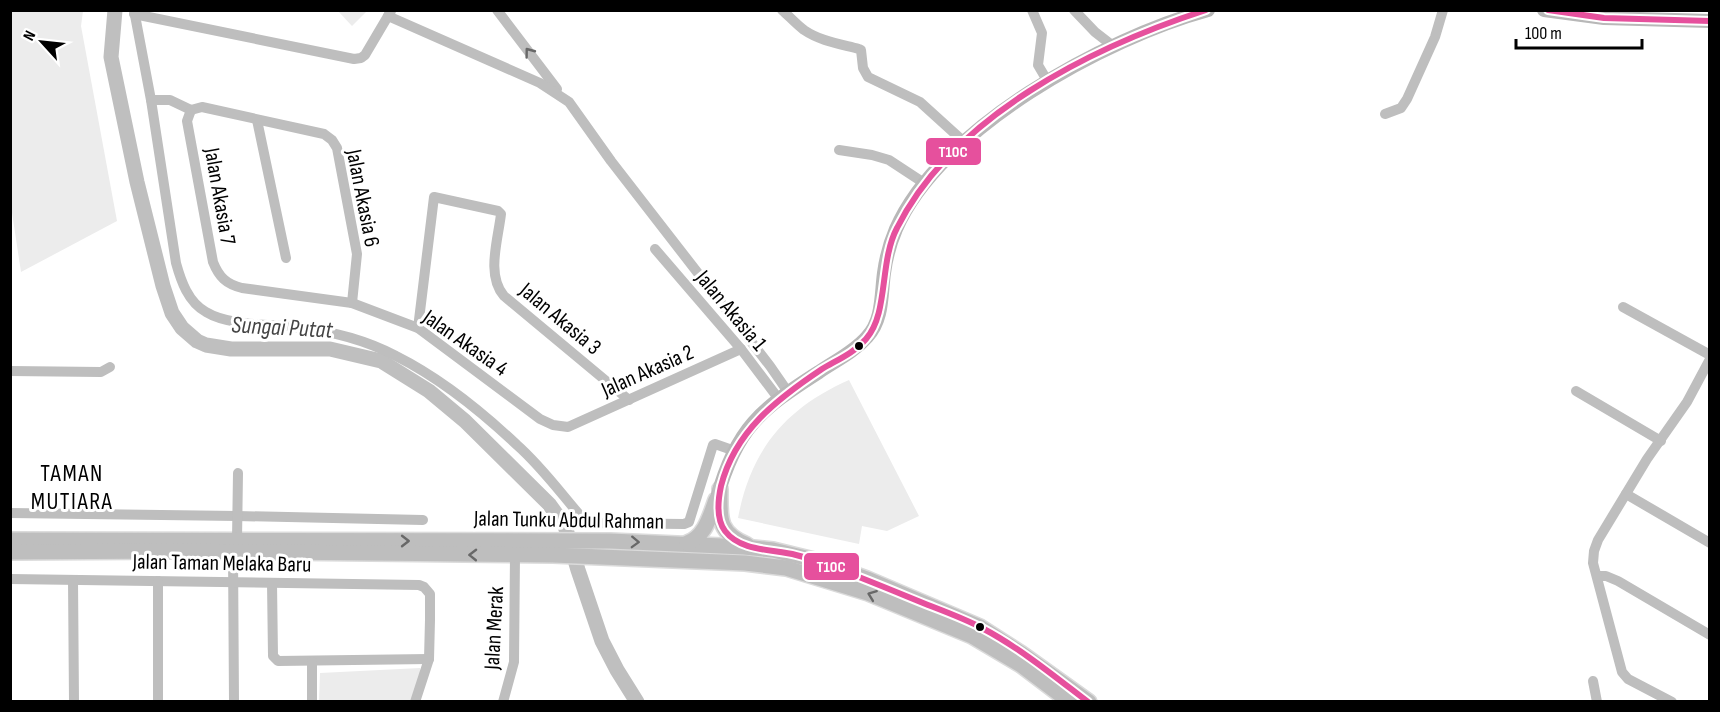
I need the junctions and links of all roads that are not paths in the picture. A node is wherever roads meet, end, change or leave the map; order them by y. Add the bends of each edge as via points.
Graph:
1 (497, 10) edge
2 (782, 10) edge
3 (1032, 10) edge
4 (1074, 10) edge
5 (1443, 10) edge
6 (1544, 10) edge
7 (134, 12) edge
8 (1199, 12) edge
9 (390, 13) edge
10 (1578, 13) edge
11 (1710, 21) edge
12 (1113, 46) junction
13 (1048, 82) junction
14 (561, 94) junction
15 (151, 100) junction
16 (191, 110) junction
17 (1385, 114) dead end
18 (257, 120) junction
19 (963, 141) junction
20 (839, 150) dead end
21 (924, 183) junction
22 (656, 249) dead end
23 (286, 258) dead end
24 (229, 285) joint
25 (352, 303) junction
26 (1623, 307) dead end
27 (418, 328) junction
28 (741, 349) junction
29 (1710, 357) edge
30 (110, 367) dead end
31 (10, 371) edge
32 (1576, 391) dead end
33 (783, 395) junction
34 (629, 400) junction
35 (568, 427) joint
36 (1661, 441) junction
37 (735, 451) junction
38 (238, 473) dead end
39 (720, 489) junction
40 (1626, 494) junction
41 (10, 513) edge
42 (237, 516) junction
43 (423, 520) dead end
44 (613, 523) junction
45 (10, 540) edge
46 (610, 541) junction
47 (687, 543) junction
48 (1710, 543) edge
49 (708, 544) junction
50 (235, 546) junction
51 (552, 548) junction
52 (584, 549) junction
53 (773, 550) junction
54 (10, 552) edge
55 (515, 555) junction
56 (611, 557) junction
57 (795, 570) junction
58 (1597, 576) junction
59 (10, 579) edge
60 (73, 580) junction
61 (158, 581) junction
62 (232, 582) junction
63 (272, 583) junction
64 (1710, 635) edge
65 (429, 659) junction
66 (312, 662) junction
67 (1593, 681) dead end
68 (74, 702) edge
69 (158, 702) edge
70 (234, 702) edge
71 (312, 702) edge
72 (415, 702) edge
73 (503, 702) edge
74 (1070, 702) edge
75 (1089, 702) edge
76 (1597, 702) edge
77 (1672, 702) edge

14 -> 1 street
2 - 19 street via 814,36 861,50 868,77 920,102
3 - 13 street via 1042,33 1038,65
4 - 12 street
5 - 17 street via 1404,104
6 - 10 main road
7 - 9 street via 354,59 365,55
7 - 15 street
8 - 12 main road
9 - 14 street
10 - 11 main road
12 - 13 main road
13 - 19 main road
14 - 33 street via 770,366
15 - 16 street, Jalan Akasia 6 via 170,100
15 - 44 street via 176,263 184,287 198,306 223,320 333,332 396,355 451,390 518,445 584,520
16 - 18 street, Jalan Akasia 6 via 201,107
16 - 24 street, Jalan Akasia 7 via 187,121 213,262
18 - 23 street
18 - 25 street, Jalan Akasia 6 via 324,134 337,148 357,254
19 - 21 main road
20 - 21 street via 889,160
21 - 33 main road via 905,210 889,248 880,313 872,331 853,350
22 - 28 street, Jalan Akasia 1
24 - 25 street, Jalan Akasia 4
25 - 27 street, Jalan Akasia 4
26 - 29 street
27 - 34 street, Jalan Akasia 3 via 434,197 498,211 501,217 494,266 498,289
27 - 35 street, Jalan Akasia 4 via 540,419
28 - 33 street, Jalan Akasia 1
28 - 34 street, Jalan Akasia 2
29 - 36 street
30 - 31 street via 101,372
32 - 36 street
33 - 37 main road via 753,422
34 - 35 street, Jalan Akasia 2
36 - 40 street
37 - 39 main road
37 - 44 street via 713,445 689,522
38 - 42 street
39 - 47 main road via 704,529
39 - 49 main road
39 - 53 main road via 720,515 726,533 746,544
40 - 48 street
40 - 58 street via 1594,551
41 - 42 street
42 - 43 street
42 - 50 street
44 - 46 street
45 - 50 main road, Jalan Tunku Abdul Rahman
46 -> 47 main road, Jalan Tunku Abdul Rahman
46 - 52 main road, Jalan Tunku Abdul Rahman
47 - 49 main road, Jalan Tunku Abdul Rahman
49 - 53 main road, Jalan Tunku Abdul Rahman
49 - 56 main road via 689,554
49 - 57 main road via 722,555 770,561
50 -> 51 main road, Jalan Tunku Abdul Rahman
50 - 54 main road, Jalan Tunku Abdul Rahman
55 -> 50 main road, Jalan Tunku Abdul Rahman
50 - 62 street
51 - 52 main road, Jalan Tunku Abdul Rahman
51 - 55 main road, Jalan Tunku Abdul Rahman
52 - 56 main road, Jalan Tunku Abdul Rahman
53 - 75 main road, Jalan Tunku Abdul Rahman via 867,579 973,624
55 - 73 street, Jalan Merak via 514,663
56 - 57 main road, Jalan Tunku Abdul Rahman via 745,563
74 -> 57 main road, Jalan Tunku Abdul Rahman via 1021,665 972,636 868,593
58 - 64 street via 1618,580
58 - 77 street via 1622,672
59 - 60 street, Jalan Taman Melaka Baru
60 - 61 street, Jalan Taman Melaka Baru
60 - 68 street
61 - 62 street, Jalan Taman Melaka Baru
61 - 69 street
62 - 63 street, Jalan Taman Melaka Baru
62 - 70 street
63 - 65 street, Jalan Taman Melaka Baru via 424,587 430,594
63 - 66 street via 273,656 278,661
65 - 66 street
65 - 72 street
66 - 71 street
67 - 76 street

